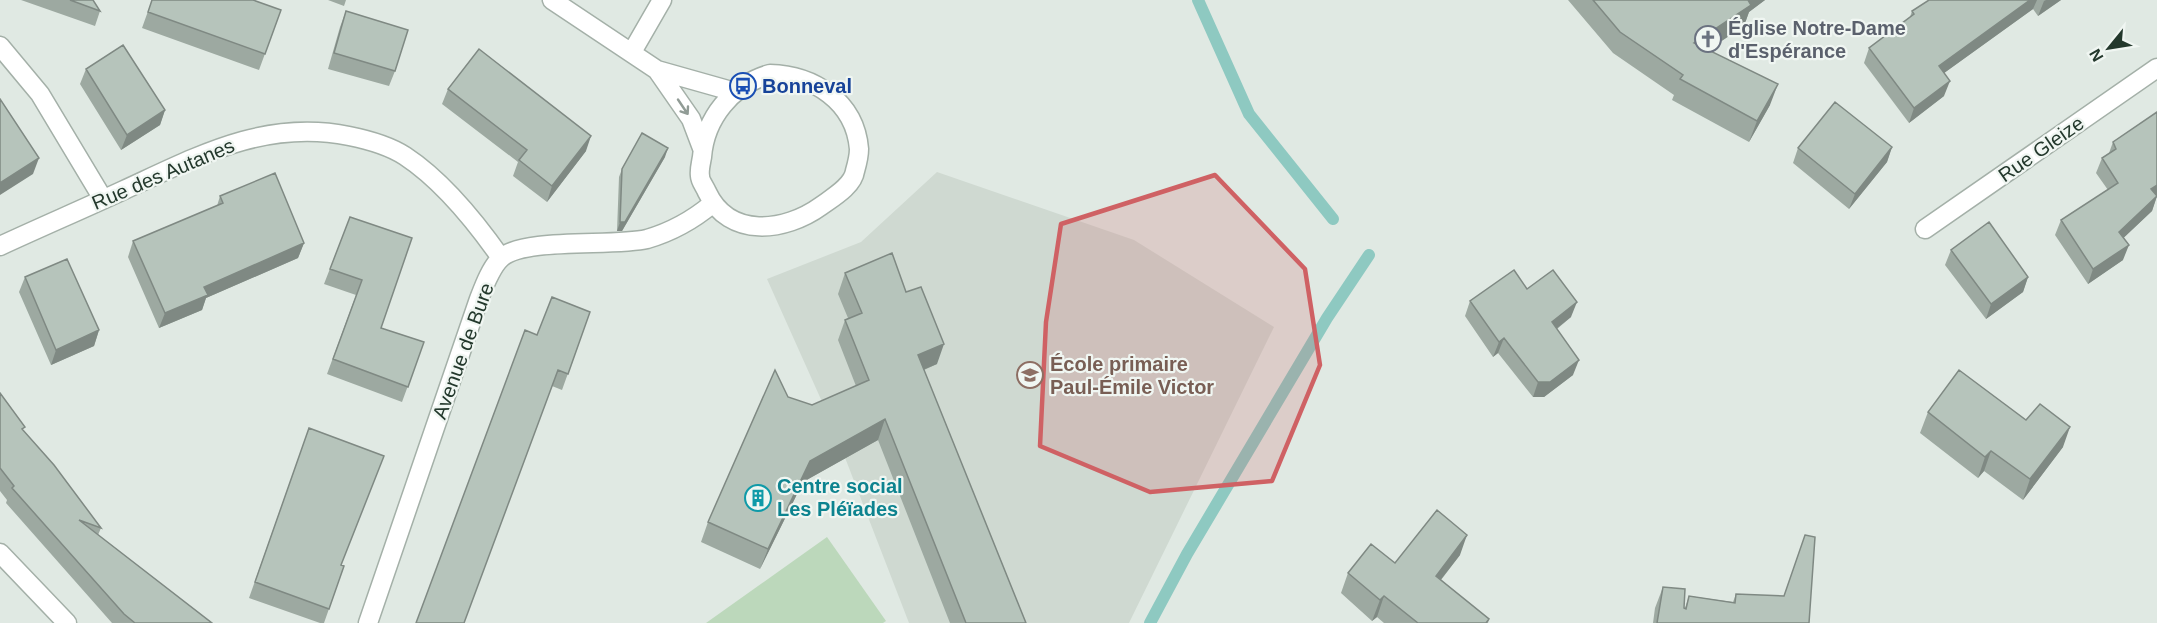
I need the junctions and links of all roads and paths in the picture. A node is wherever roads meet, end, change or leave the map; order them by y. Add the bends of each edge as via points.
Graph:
1 (552, 0) edge
2 (662, 0) edge
3 (0, 46) edge
4 (632, 52) junction
5 (2157, 69) edge
6 (657, 70) junction
7 (735, 92) junction
8 (702, 148) junction
9 (103, 199) junction
10 (712, 204) junction
11 (1925, 229) dead end
12 (0, 246) edge
13 (501, 258) junction
14 (0, 553) edge
15 (67, 623) edge
16 (368, 623) edge

1 - 4 street
2 - 4 street
3 - 9 street via 40,94
4 - 6 street
5 - 11 street, Rue Gleize
6 - 7 street
6 -> 8 street via 691,119
7 - 8 street via 715,116
7 - 10 street via 770,74 790,75 828,92 855,128 859,150 855,176 838,194 787,225 749,227
8 - 10 street via 700,177
9 - 12 street, Rue des Autanes
9 - 13 street, Rue des Autanes via 214,148 258,136 308,131 338,134 375,142 404,156 465,211
10 - 13 street, Avenue de Bure via 672,230 646,239 532,247
13 - 16 street, Avenue de Bure via 478,298
14 - 15 street

